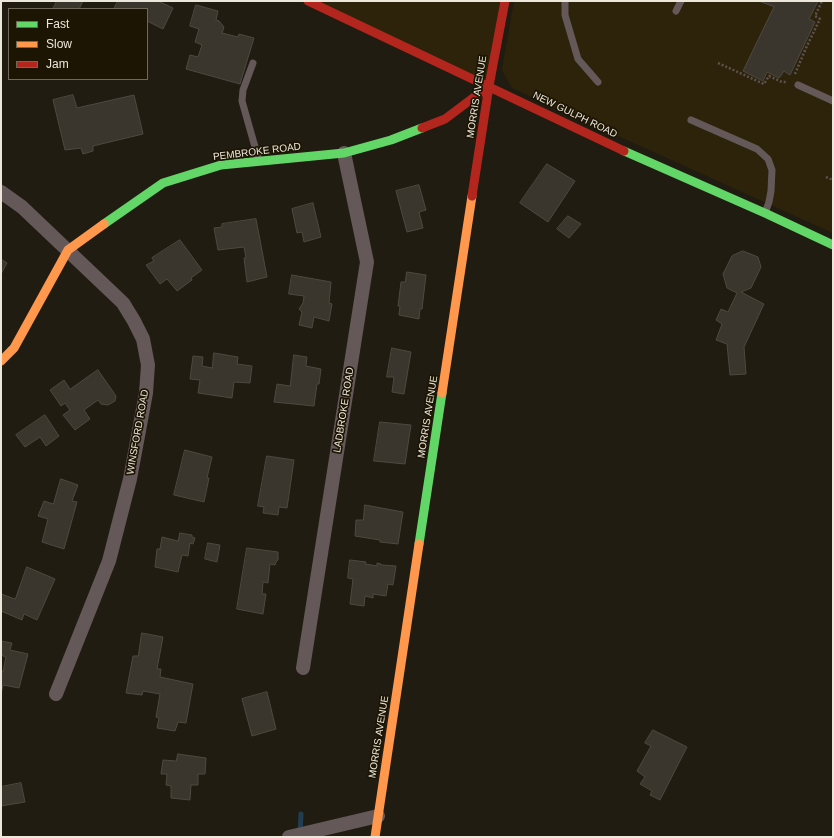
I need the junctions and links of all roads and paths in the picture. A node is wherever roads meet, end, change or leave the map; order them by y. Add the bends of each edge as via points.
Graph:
1 (308, 1) edge
2 (505, 1) edge
3 (566, 1) edge
4 (680, 1) edge
5 (822, 1) edge
6 (676, 11) dead end
7 (253, 63) dead end
8 (718, 63) dead end
9 (598, 82) dead end
10 (794, 83) junction
11 (489, 86) junction
12 (833, 101) edge
13 (691, 120) dead end
14 (344, 153) junction
15 (259, 161) junction
16 (826, 177) dead end
17 (833, 180) edge
18 (1, 192) edge
19 (765, 213) junction
20 (833, 245) edge
21 (68, 250) junction
22 (1, 361) edge
23 (303, 668) dead end
24 (56, 694) dead end
25 (378, 816) junction
26 (290, 837) edge
27 (375, 837) edge

1 - 11 street, NEW GULPH ROAD
2 - 11 street, MORRIS AVENUE
3 - 9 lane via 564,15 578,59
4 - 6 lane
5 - 10 path via 815,16 820,19 806,48
7 - 15 lane via 243,90 242,101
8 - 10 path via 764,84 768,76 782,82
10 - 12 lane
11 - 14 street, PEMBROKE ROAD via 445,119 391,140
11 - 19 street, NEW GULPH ROAD via 600,140
11 - 25 street, MORRIS AVENUE
13 - 19 lane via 757,149 768,159 772,170 771,192
14 - 15 street, PEMBROKE ROAD
14 - 23 street, LADBROKE ROAD via 367,262
15 - 21 street, PEMBROKE ROAD via 222,165 163,183
16 - 17 path
18 - 21 street, WINSFORD ROAD via 22,207
19 - 20 street, NEW GULPH ROAD
21 - 22 street, PEMBROKE ROAD via 14,348
21 - 24 street, WINSFORD ROAD via 123,302 143,339 148,365 146,393 130,479 109,561
25 - 26 street
25 - 27 street, MORRIS AVENUE

